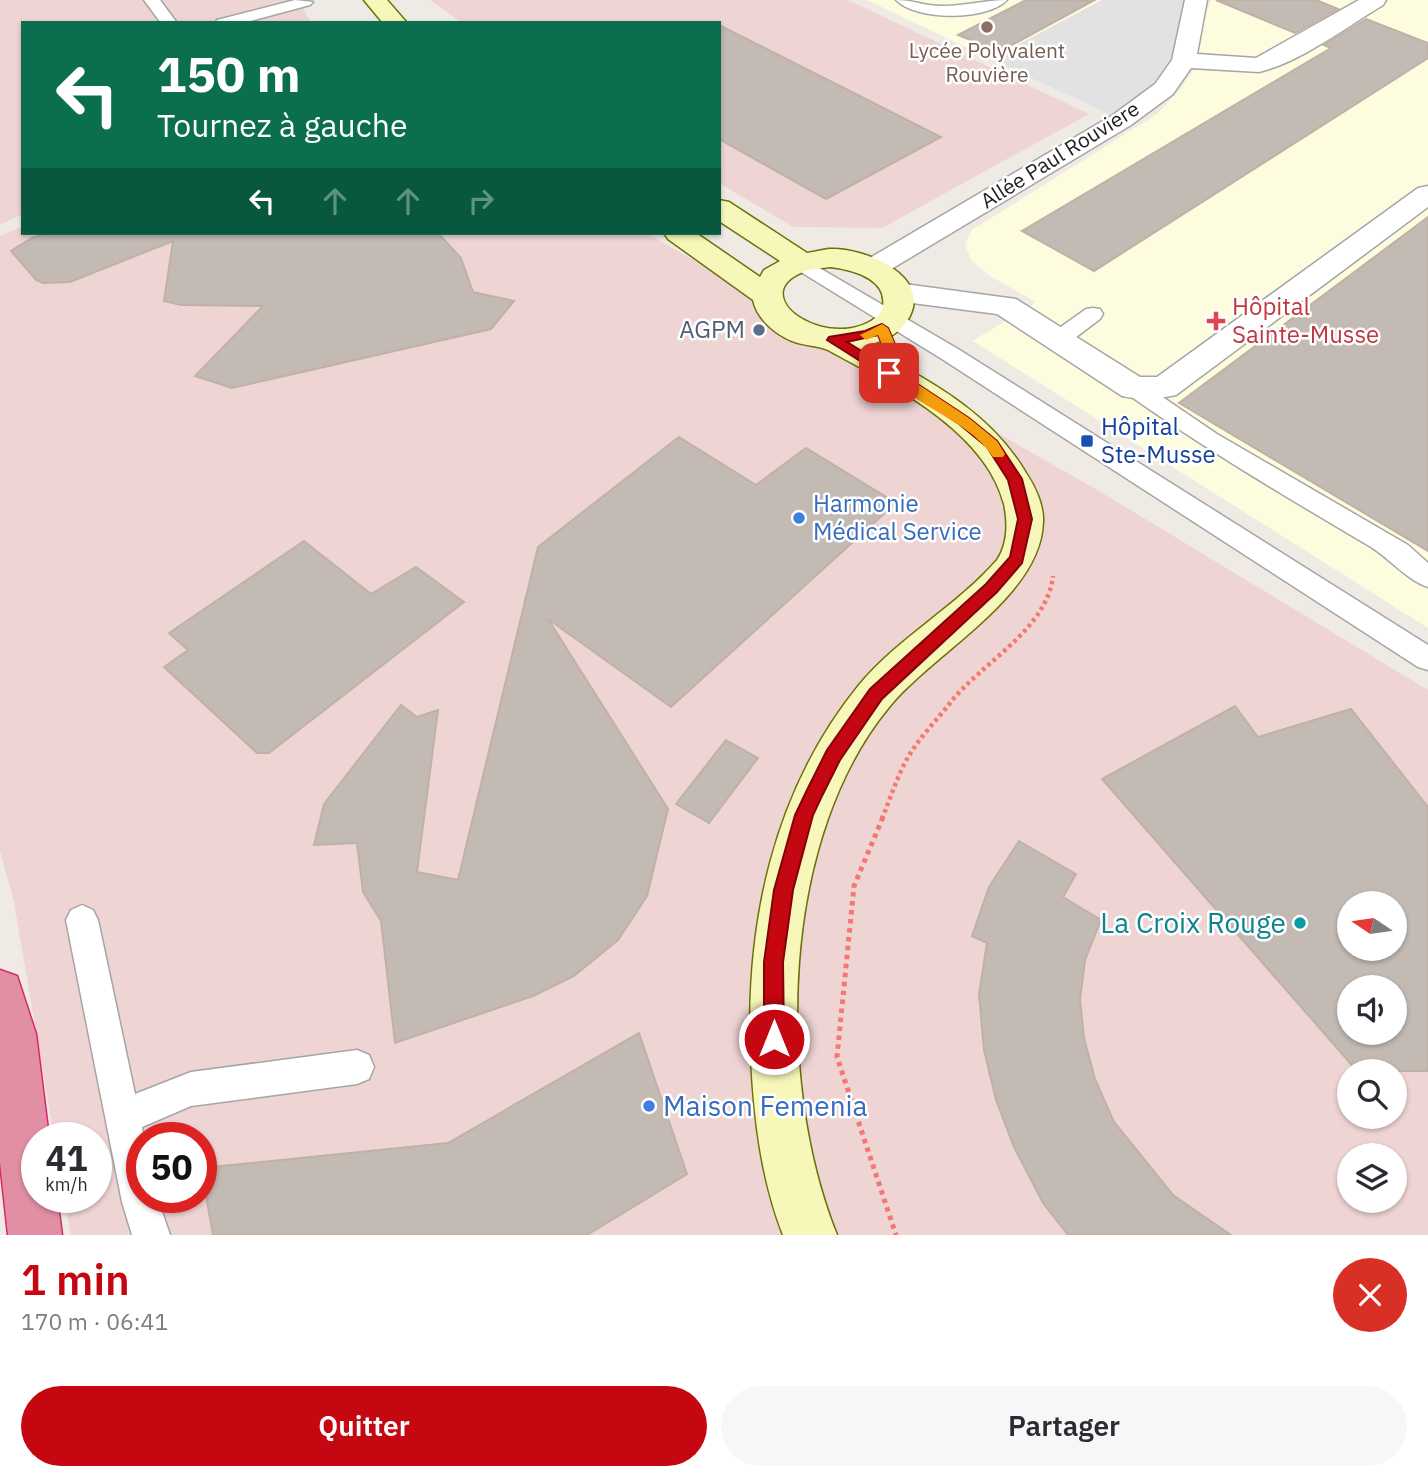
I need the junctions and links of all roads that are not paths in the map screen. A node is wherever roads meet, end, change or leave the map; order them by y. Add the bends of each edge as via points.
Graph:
1 (177, 0) edge
2 (375, 0) edge
3 (904, 0) edge
4 (999, 0) edge
5 (1196, 0) edge
6 (1375, 0) edge
7 (154, 2) edge
8 (305, 2) dead end
9 (168, 21) edge
10 (231, 21) edge
11 (394, 21) edge
12 (1184, 60) junction
13 (1428, 194) edge
14 (721, 209) edge
15 (721, 219) edge
16 (681, 235) edge
17 (801, 262) junction
18 (873, 268) junction
19 (765, 294) junction
20 (890, 313) junction
21 (1093, 314) dead end
22 (1059, 339) junction
23 (833, 340) junction
24 (905, 382) junction
25 (1135, 388) junction
26 (1428, 578) edge
27 (1428, 659) edge
28 (82, 920) dead end
29 (0, 993) edge
30 (357, 1067) dead end
31 (123, 1117) junction
32 (35, 1235) edge
33 (151, 1235) edge
34 (810, 1235) edge

1 - 7 lane
2 - 11 main road
3 - 4 lane via 925,10 938,10 977,9
5 - 12 street, Allée Paul Rouviere
6 - 12 street via 1259,65
7 - 9 lane
8 - 10 lane
12 - 18 street, Allée Paul Rouviere via 1164,89 1122,120
13 - 25 street via 1165,387
14 - 17 main road
15 - 17 lane
16 - 19 main road
17 - 18 main road via 830,258
17 - 19 main road via 783,270
17 - 20 lane
18 - 20 main road via 888,279
19 - 23 main road via 767,307 777,320 811,337
20 - 22 street via 1005,306
20 - 23 main road via 868,335
20 - 24 main road
20 - 27 lane
21 - 22 lane
22 - 25 street
23 - 24 main road
24 - 34 main road via 992,444 1015,479 1025,519 1017,559 992,588 876,694 833,755 804,815 783,890 774,962 774,1039 781,1130
25 - 26 lane via 1209,440 1399,552
28 - 31 lane
29 - 32 highway via 11,1034
30 - 31 lane via 191,1089
31 - 33 lane

